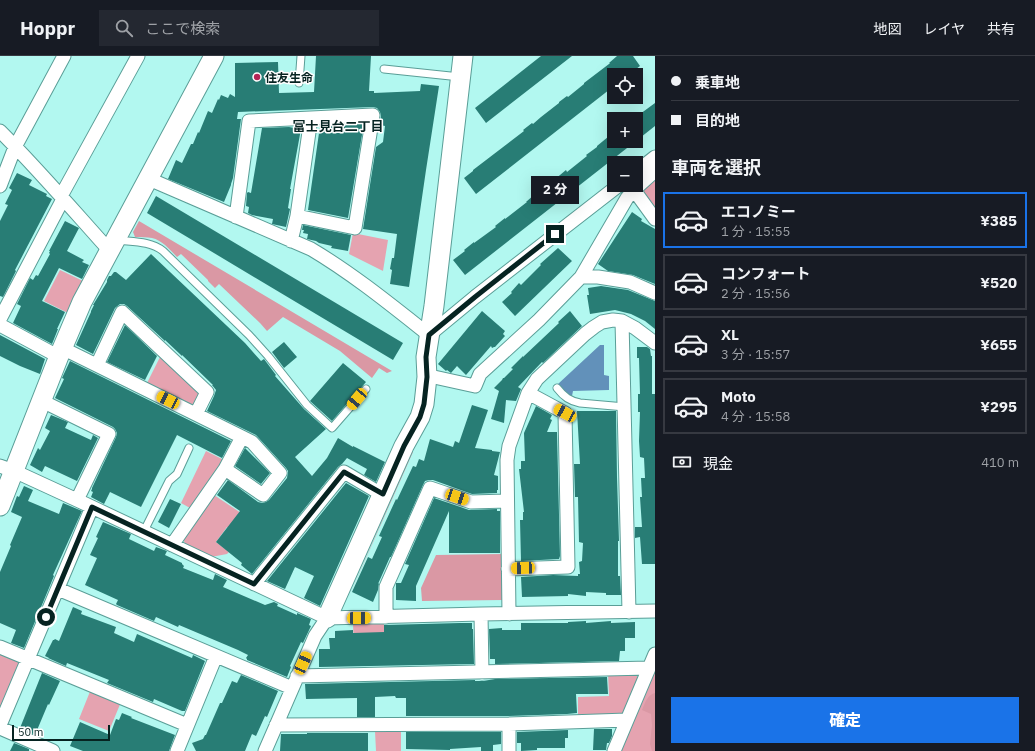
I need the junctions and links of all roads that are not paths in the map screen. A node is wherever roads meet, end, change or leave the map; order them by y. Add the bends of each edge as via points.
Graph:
1 (64, 56) edge
2 (138, 56) edge
3 (301, 56) edge
4 (463, 56) edge
5 (211, 59) edge
6 (384, 69) dead end
7 (460, 77) junction
8 (300, 83) dead end
9 (311, 118) junction
10 (0, 131) edge
11 (16, 147) junction
12 (655, 157) edge
13 (643, 166) edge
14 (655, 171) edge
15 (148, 179) junction
16 (643, 182) edge
17 (0, 186) edge
18 (610, 192) edge
19 (632, 192) edge
20 (635, 192) edge
21 (62, 197) junction
22 (297, 216) junction
23 (236, 217) junction
24 (655, 219) edge
25 (291, 241) junction
26 (112, 245) junction
27 (581, 278) junction
28 (655, 293) edge
29 (0, 319) edge
30 (622, 321) junction
31 (0, 325) edge
32 (429, 335) junction
33 (655, 343) edge
34 (61, 352) junction
35 (97, 365) junction
36 (427, 377) junction
37 (557, 388) dead end
38 (366, 389) dead end
39 (528, 393) junction
40 (42, 401) junction
41 (625, 407) junction
42 (196, 414) junction
43 (242, 437) junction
44 (189, 448) dead end
45 (7, 468) edge
46 (225, 469) junction
47 (383, 494) junction
48 (77, 500) junction
49 (507, 501) junction
50 (0, 506) edge
51 (92, 507) junction
52 (144, 531) junction
53 (172, 545) junction
54 (508, 569) junction
55 (254, 584) junction
56 (58, 589) junction
57 (655, 611) edge
58 (629, 612) junction
59 (481, 614) junction
60 (509, 614) junction
61 (386, 617) junction
62 (327, 618) junction
63 (0, 647) edge
64 (655, 654) edge
65 (216, 656) junction
66 (28, 658) junction
67 (649, 668) junction
68 (482, 672) junction
69 (294, 682) junction
70 (627, 720) junction
71 (509, 724) junction
72 (0, 725) edge
73 (187, 725) junction
74 (276, 725) junction
75 (0, 728) edge
76 (53, 751) edge
77 (177, 751) edge
78 (265, 751) edge
79 (509, 751) edge
80 (614, 751) edge

1 - 11 street
2 - 21 street
3 - 8 lane
4 - 7 street
5 - 15 street
6 - 7 lane
7 - 32 street
9 - 22 street
9 - 22 street via 373,115 355,228
9 - 23 street via 249,121
10 - 11 street
11 - 17 street
11 - 21 street
12 - 13 street
14 - 16 street
15 - 23 street
15 - 26 street
18 - 32 street
19 - 27 street
20 - 24 street
21 - 26 street
21 - 29 street
22 - 25 street
23 - 25 street
25 - 32 street via 311,249 352,275
26 - 34 street via 82,302
26 - 38 lane via 148,243 163,251 249,335 307,405 332,428
27 - 28 street via 598,277 630,282
27 - 36 street via 480,374 475,386
30 - 33 street
30 - 39 street via 602,322 594,327 537,379
30 - 41 street
31 - 34 street via 52,353
32 - 36 street
34 - 35 street
34 - 40 street
35 - 42 street
35 - 42 street via 122,312 207,392
36 - 47 street via 423,410
37 - 41 lane via 562,396 574,402
39 - 49 street via 509,446
39 - 54 street via 565,413 568,567
40 - 45 street
40 - 48 street via 109,434
41 - 58 street
42 - 43 street
43 - 46 street
43 - 46 street via 252,442 280,473 262,495
44 - 52 lane
45 - 48 street
45 - 50 street
46 - 53 street
47 - 55 street via 344,472
47 - 62 street
48 - 51 street
49 - 54 street
49 - 61 street via 471,502 430,488 386,587
51 - 52 street
51 - 56 street
52 - 53 street
53 - 55 street
54 - 60 street
55 - 62 street
56 - 65 street
56 - 66 street
57 - 58 street
58 - 60 street
59 - 60 street
59 - 61 street
59 - 68 street
61 - 62 street
62 - 69 street via 315,636
63 - 66 street
64 - 67 street
65 - 69 street
65 - 73 street
66 - 72 street
66 - 73 street
67 - 68 street
67 - 70 street
68 - 69 street
69 - 74 street
70 - 71 street
70 - 80 street
71 - 74 street
71 - 79 street
73 - 77 street
74 - 78 street
75 - 76 street

